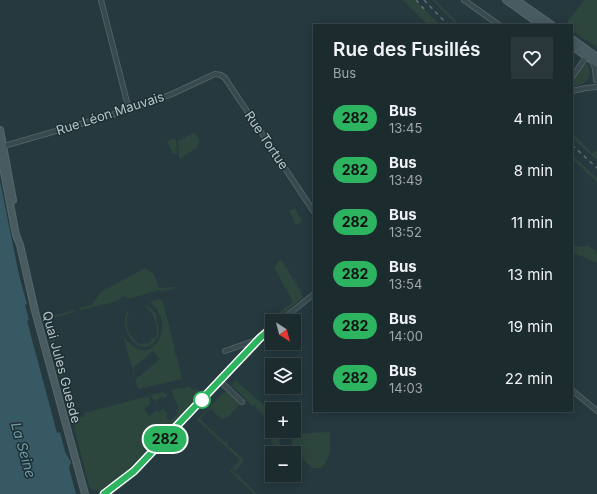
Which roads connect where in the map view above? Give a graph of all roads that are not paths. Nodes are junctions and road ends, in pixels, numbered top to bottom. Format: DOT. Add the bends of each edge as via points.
graph roads {
  1 [pos="101,0"];
  2 [pos="464,0"];
  3 [pos="506,0"];
  4 [pos="516,0"];
  5 [pos="498,24"];
  6 [pos="540,24"];
  7 [pos="551,24"];
  8 [pos="573,40"];
  9 [pos="573,47"];
  10 [pos="592,57"];
  11 [pos="597,64"];
  12 [pos="215,74"];
  13 [pos="573,76"];
  14 [pos="597,80"];
  15 [pos="597,87"];
  16 [pos="586,88"];
  17 [pos="573,91"];
  18 [pos="128,110"];
  19 [pos="0,130"];
  20 [pos="1,148"];
  21 [pos="313,210"];
  22 [pos="313,295"];
  23 [pos="287,314"];
  24 [pos="265,334"];
  25 [pos="260,338"];
  26 [pos="237,347"];
  27 [pos="225,351"];
  28 [pos="246,353"];
  29 [pos="220,381"];
  30 [pos="573,391"];
  31 [pos="242,402"];
  32 [pos="597,411"];
  33 [pos="85,494"];
  34 [pos="104,494"];
  1 -- 18 [label="street"];
  2 -- 5 [label="street"];
  3 -- 6 [label="main road"];
  4 -- 7 [label="main road"];
  8 -- 10 [label="main road"];
  9 -- 10 [label="main road"];
  10 -- 11 [label="main road"];
  10 -- 13 [label="street"];
  10 -- 14 [label="street"];
  12 -- 18 [label="street, Rue Léon Mauvais" via="172,94"];
  12 -- 21 [label="street, Rue Tortue" via="226,78"];
  14 -- 16 [label="street"];
  15 -- 16 [label="street"];
  16 -- 17 [label="street"];
  18 -- 20 [label="street, Rue Léon Mauvais"];
  19 -- 20 [label="main road, Quai Jules Guesde"];
  20 -- 33 [label="main road, Quai Jules Guesde" via="35,311"];
  22 -- 23 [label="street"];
  24 -- 25 [label="street"];
  25 -- 26 [label="street"];
  25 -- 28 [label="street"];
  26 -- 27 [label="street"];
  26 -- 28 [label="street"];
  28 -- 29 [label="street"];
  29 -- 31 [label="street"];
  29 -- 34 [label="street" via="134,471"];
  30 -- 32 [label="street"];
}
